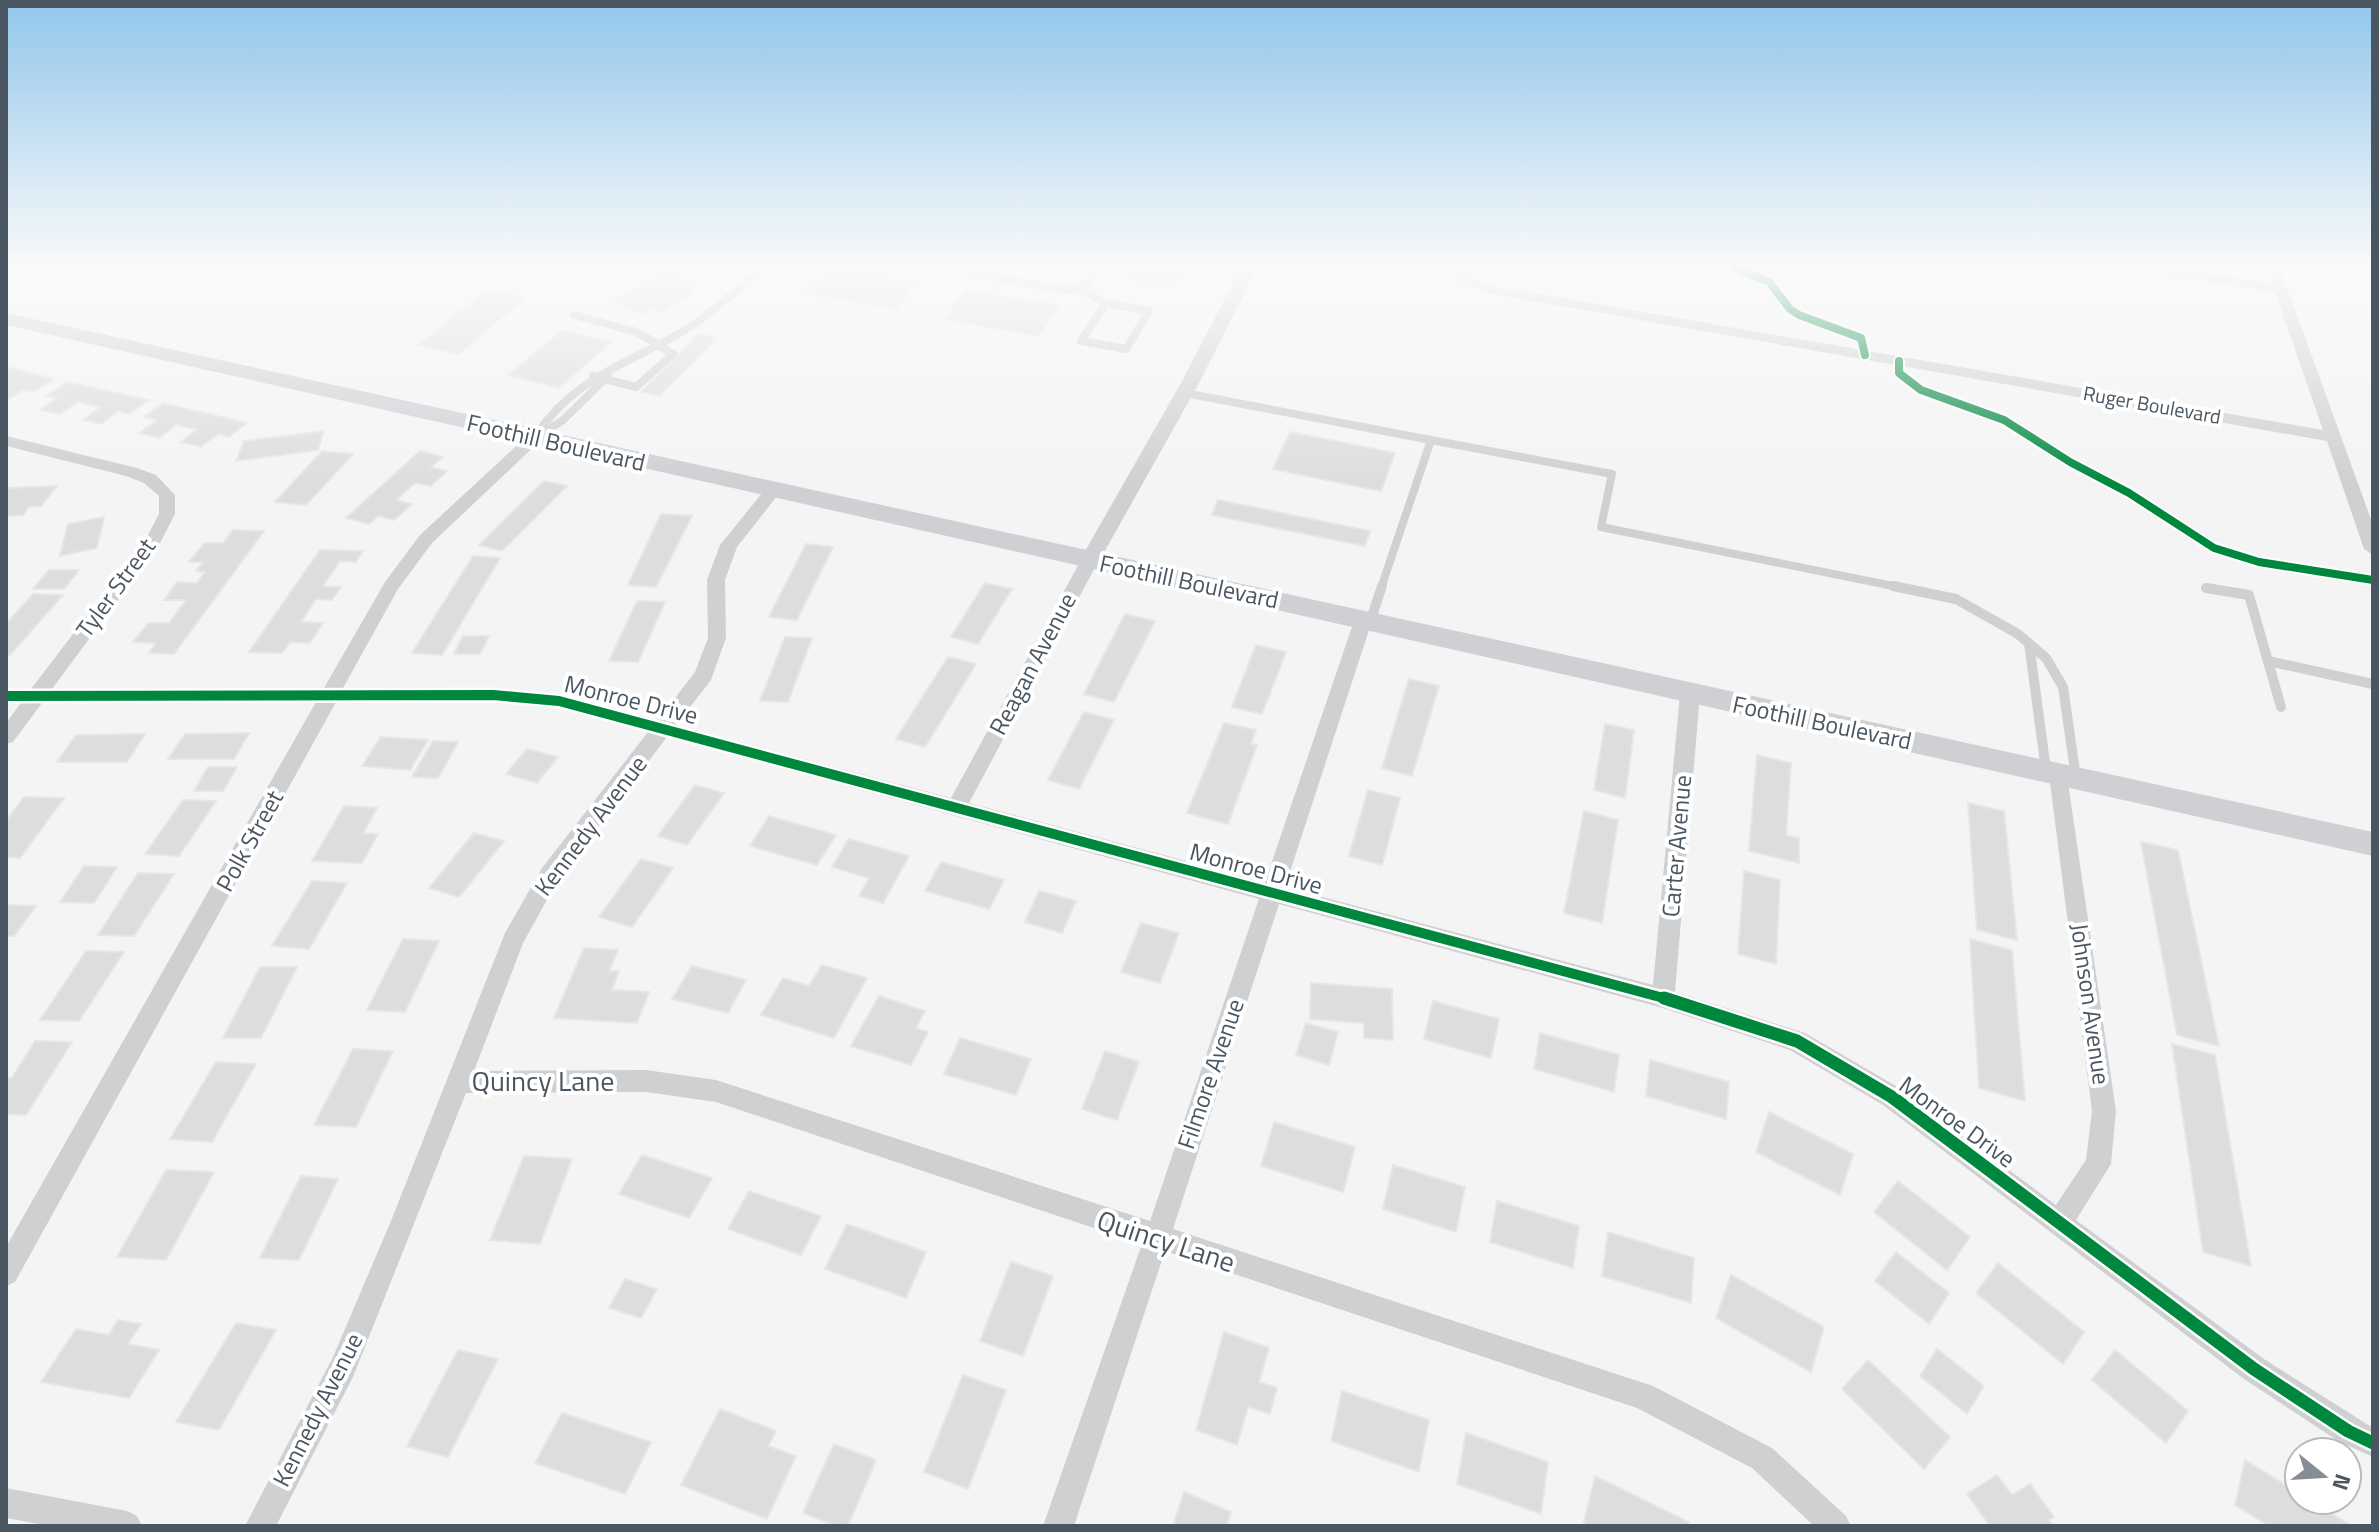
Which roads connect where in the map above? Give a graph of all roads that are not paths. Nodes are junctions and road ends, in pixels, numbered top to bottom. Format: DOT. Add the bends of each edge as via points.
graph roads {
  1 [pos="97,339"];
  2 [pos="651,339"];
  3 [pos="667,339"];
  4 [pos="1082,339"];
  5 [pos="1132,339"];
  6 [pos="1212,339"];
  7 [pos="1776,339"];
  8 [pos="2299,339"];
  9 [pos="659,344"];
  10 [pos="608,375"];
  11 [pos="1185,393"];
  12 [pos="2333,437"];
  13 [pos="534,438"];
  14 [pos="1431,440"];
  15 [pos="6,441"];
  16 [pos="773,491"];
  17 [pos="2366,512"];
  18 [pos="2373,549"];
  19 [pos="1090,560"];
  20 [pos="2206,588"];
  21 [pos="1367,622"];
  22 [pos="2029,643"];
  23 [pos="2268,661"];
  24 [pos="2373,684"];
  25 [pos="1690,694"];
  26 [pos="6,696"];
  27 [pos="37,696"];
  28 [pos="332,696"];
  29 [pos="2281,707"];
  30 [pos="664,728"];
  31 [pos="6,737"];
  32 [pos="2060,775"];
  33 [pos="956,808"];
  34 [pos="2373,844"];
  35 [pos="1272,894"];
  36 [pos="1663,998"];
  37 [pos="456,1082"];
  38 [pos="2059,1223"];
  39 [pos="1156,1238"];
  40 [pos="6,1273"];
  41 [pos="2373,1443"];
  42 [pos="6,1503"];
  43 [pos="127,1526"];
  44 [pos="260,1526"];
  45 [pos="1058,1526"];
  46 [pos="1836,1526"];
  1 -- 13 [label="main road, Foothill Boulevard"];
  2 -- 9 [label="lane"];
  3 -- 9 [label="lane"];
  4 -- 5 [label="lane" via="1126,349"];
  6 -- 11 [label="street, Reagan Avenue"];
  7 -- 12 [label="street, Ruger Boulevard"];
  8 -- 12 [label="street"];
  9 -- 10 [label="lane"];
  9 -- 10 [label="lane" via="673,354 636,387"];
  10 -- 13 [label="lane" via="562,421"];
  10 -- 13 [label="lane" via="593,376 545,416"];
  11 -- 14 [label="lane"];
  11 -- 19 [label="street, Reagan Avenue"];
  12 -- 17 [label="street"];
  13 -- 16 [label="main road, Foothill Boulevard"];
  13 -- 28 [label="street, Polk Street" via="426,539 391,586"];
  14 -- 21 [label="lane"];
  14 -- 22 [label="lane" via="1612,474 1601,527 1956,599 1997,619"];
  15 -- 27 [label="street, Tyler Street" via="131,472 150,479 167,495 167,514 154,539"];
  16 -- 19 [label="main road, Foothill Boulevard"];
  16 -- 30 [label="street, Kennedy Avenue" via="729,545 716,580 717,638 709,663"];
  17 -- 18 [label="street"];
  19 -- 21 [label="main road, Foothill Boulevard"];
  19 -- 33 [label="street, Reagan Avenue"];
  20 -- 23 [label="lane" via="2249,595"];
  21 -- 25 [label="main road, Foothill Boulevard"];
  21 -- 35 [label="street, Filmore Avenue"];
  22 -- 32 [label="lane"];
  22 -- 32 [label="lane" via="2062,685"];
  23 -- 24 [label="lane"];
  23 -- 29 [label="lane"];
  25 -- 32 [label="main road, Foothill Boulevard"];
  25 -- 36 [label="street, Carter Avenue"];
  26 -- 27 [label="street, Monroe Drive"];
  27 -- 28 [label="street, Monroe Drive"];
  27 -- 31 [label="street, Tyler Street"];
  28 -- 30 [label="street, Monroe Drive" via="493,695 559,701"];
  28 -- 40 [label="street, Polk Street"];
  30 -- 33 [label="street, Monroe Drive"];
  30 -- 37 [label="street, Kennedy Avenue" via="550,874 513,940"];
  32 -- 34 [label="main road, Foothill Boulevard"];
  32 -- 38 [label="street, Johnson Avenue" via="2104,1111 2098,1164"];
  33 -- 35 [label="street, Monroe Drive"];
  35 -- 36 [label="street, Monroe Drive"];
  35 -- 39 [label="street, Filmore Avenue"];
  36 -- 38 [label="street, Monroe Drive" via="1797,1041 1892,1097"];
  37 -- 39 [label="street, Quincy Lane" via="646,1081 716,1091"];
  37 -- 44 [label="street, Kennedy Avenue" via="343,1367"];
  38 -- 41 [label="street, Monroe Drive" via="2254,1369"];
  39 -- 45 [label="street, Filmore Avenue"];
  39 -- 46 [label="street, Quincy Lane" via="1643,1396 1762,1458"];
  42 -- 43 [label="street"];
}
